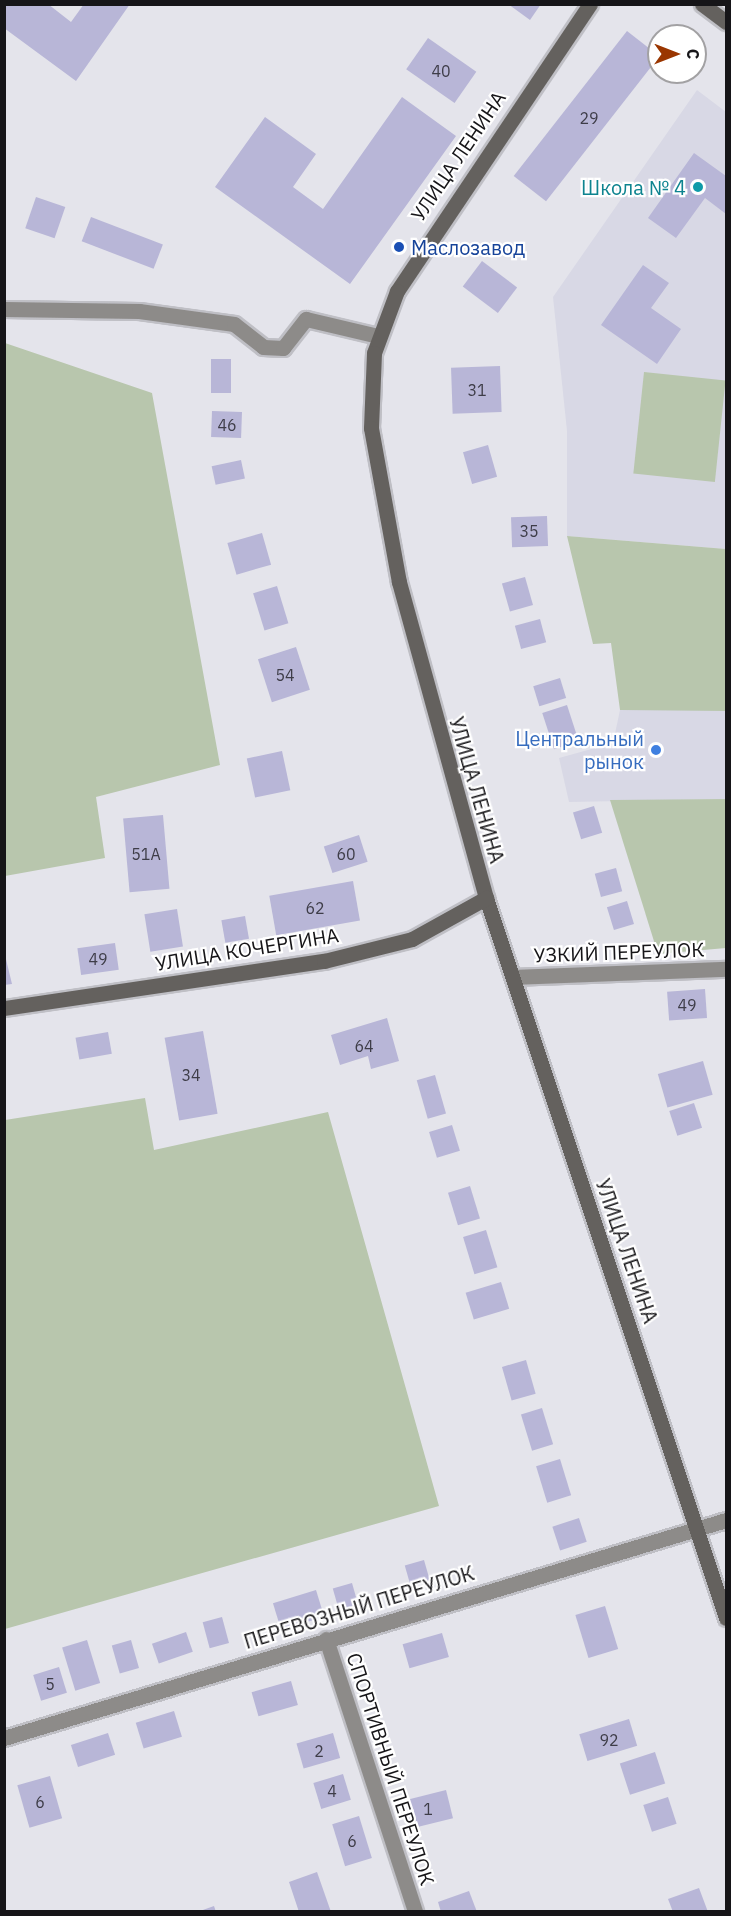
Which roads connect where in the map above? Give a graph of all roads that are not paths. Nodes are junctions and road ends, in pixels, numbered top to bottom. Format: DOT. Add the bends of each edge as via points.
graph roads {
  1 [pos="590,4"];
  2 [pos="702,4"];
  3 [pos="726,22"];
  4 [pos="4,309"];
  5 [pos="378,336"];
  6 [pos="486,897"];
  7 [pos="726,969"];
  8 [pos="513,977"];
  9 [pos="4,1008"];
  10 [pos="726,1520"];
  11 [pos="698,1529"];
  12 [pos="726,1618"];
  13 [pos="326,1639"];
  14 [pos="4,1737"];
  15 [pos="415,1911"];
  1 -- 5 [label="main road, УЛИЦА ЛЕНИНА" via="421,248"];
  2 -- 3 [label="main road"];
  4 -- 5 [label="street" via="139,311 234,324 263,347 283,348 306,319"];
  5 -- 6 [label="main road, УЛИЦА ЛЕНИНА" via="369,391 378,478 399,582"];
  6 -- 8 [label="main road, УЛИЦА ЛЕНИНА"];
  6 -- 9 [label="main road, УЛИЦА КОЧЕРГИНА" via="412,939 324,961"];
  7 -- 8 [label="street, УЗКИЙ ПЕРЕУЛОК"];
  8 -- 11 [label="main road, УЛИЦА ЛЕНИНА"];
  10 -- 11 [label="street, ПЕРЕВОЗНЫЙ ПЕРЕУЛОК"];
  11 -- 12 [label="main road, УЛИЦА ЛЕНИНА"];
  11 -- 13 [label="street, ПЕРЕВОЗНЫЙ ПЕРЕУЛОК"];
  13 -- 14 [label="street, ПЕРЕВОЗНЫЙ ПЕРЕУЛОК"];
  13 -- 15 [label="street, СПОРТИВНЫЙ ПЕРЕУЛОК"];
}
